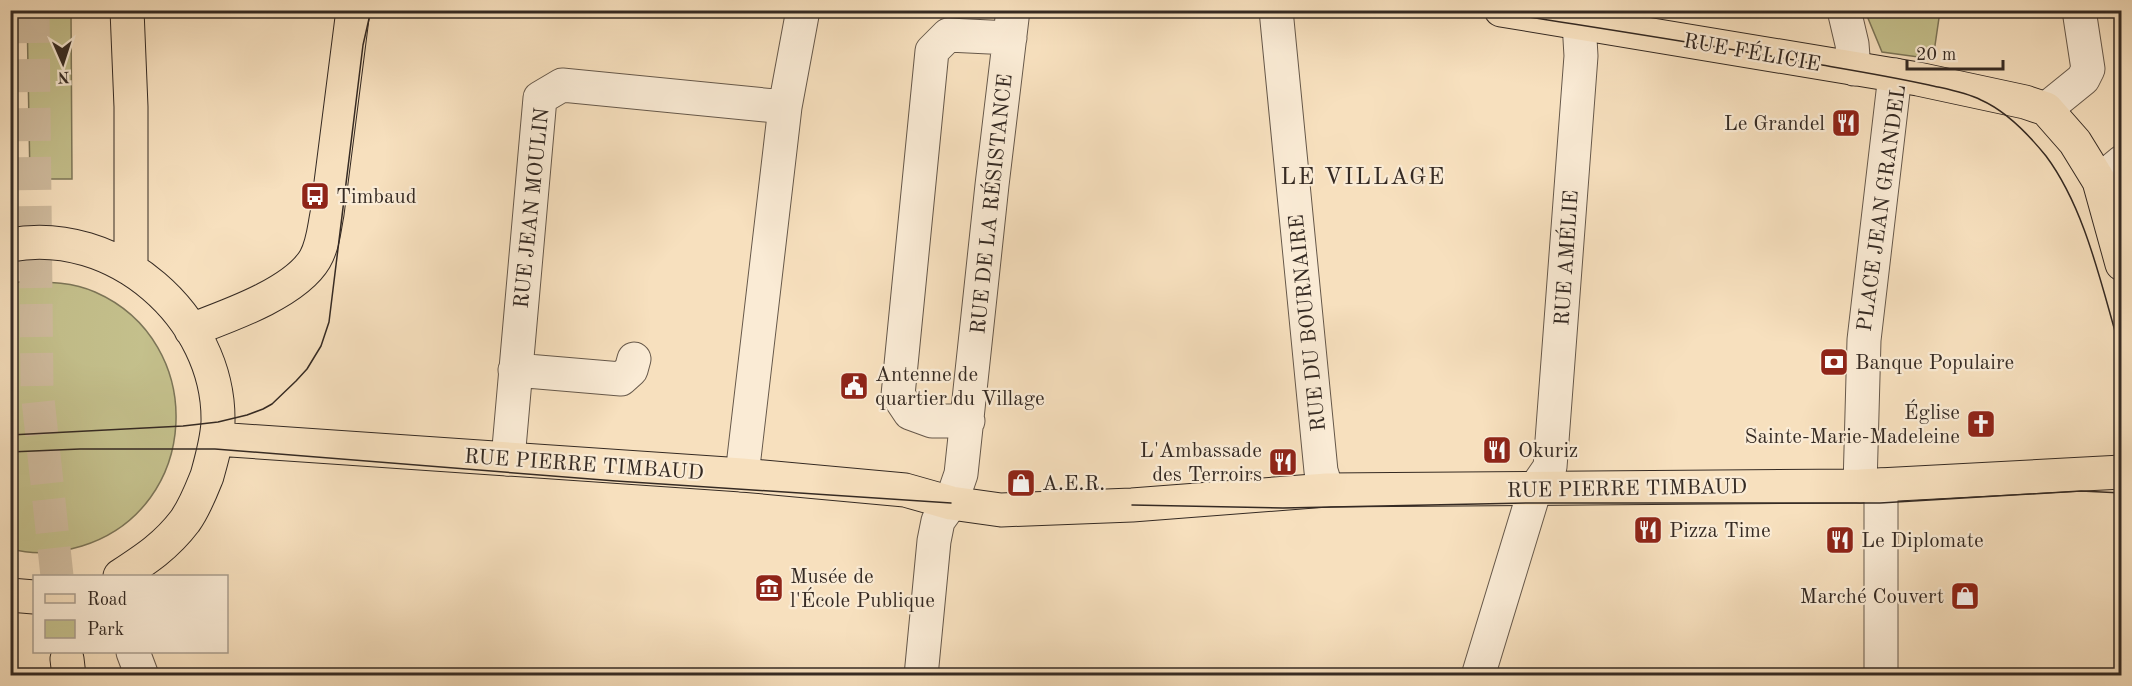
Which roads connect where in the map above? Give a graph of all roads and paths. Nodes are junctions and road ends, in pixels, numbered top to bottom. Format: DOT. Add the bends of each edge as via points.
graph roads {
  1 [pos="127,10"];
  2 [pos="353,10"];
  3 [pos="803,10"];
  4 [pos="1276,10"];
  5 [pos="1502,10"];
  6 [pos="1844,10"];
  7 [pos="2079,10"];
  8 [pos="1579,22"];
  9 [pos="1011,24"];
  10 [pos="1854,69"];
  11 [pos="1896,75"];
  12 [pos="785,107"];
  13 [pos="2046,109"];
  14 [pos="2110,172"];
  15 [pos="10,245"];
  16 [pos="2121,264"];
  17 [pos="130,267"];
  18 [pos="191,330"];
  19 [pos="634,360"];
  20 [pos="515,370"];
  21 [pos="968,421"];
  22 [pos="216,439"];
  23 [pos="508,459"];
  24 [pos="2121,472"];
  25 [pos="742,475"];
  26 [pos="1870,485"];
  27 [pos="1535,489"];
  28 [pos="1327,490"];
  29 [pos="951,503"];
  30 [pos="122,575"];
  31 [pos="10,595"];
  32 [pos="33,597"];
  33 [pos="135,653"];
  34 [pos="142,675"];
  35 [pos="921,675"];
  36 [pos="1478,675"];
  37 [pos="1881,675"];
  1 -- 17 [label="main road"];
  2 -- 18 [label="main road" via="327,214 316,257 303,274 281,290"];
  3 -- 12 [label="street"];
  4 -- 28 [label="street, RUE DU BOURNAIRE" via="1321,471"];
  5 -- 8 [label="main road, RUE FÉLICIE"];
  6 -- 10 [label="street"];
  7 -- 13 [label="street" via="2088,69 2083,79"];
  8 -- 10 [label="main road, RUE FÉLICIE"];
  8 -- 27 [label="street, RUE AMÉLIE" via="1581,56 1553,439 1550,467"];
  9 -- 21 [label="street, RUE DE LA RÉSISTANCE"];
  9 -- 21 [label="street" via="948,35 932,51 898,395 910,413 932,421"];
  10 -- 11 [label="main road, RUE FÉLICIE"];
  11 -- 13 [label="main road, PLACE JEAN GRANDEL"];
  11 -- 26 [label="street, PLACE JEAN GRANDEL" via="1864,340"];
  12 -- 20 [label="street, RUE JEAN MOULIN" via="562,85 540,98"];
  12 -- 25 [label="street"];
  13 -- 14 [label="main road" via="2075,142"];
  14 -- 16 [label="main road"];
  15 -- 17 [label="main road" via="63,243 101,253"];
  17 -- 18 [label="main road" via="163,293"];
  18 -- 22 [label="main road" via="201,345 210,373 218,422"];
  19 -- 20 [label="street" via="621,379"];
  20 -- 23 [label="street, RUE JEAN MOULIN"];
  21 -- 29 [label="street, RUE DE LA RÉSISTANCE" via="961,474"];
  22 -- 23 [label="main road, RUE PIERRE TIMBAUD"];
  22 -- 30 [label="main road" via="202,490 186,520 159,551"];
  23 -- 25 [label="main road, RUE PIERRE TIMBAUD"];
  24 -- 26 [label="main road, RUE PIERRE TIMBAUD"];
  25 -- 29 [label="main road, RUE PIERRE TIMBAUD" via="905,490"];
  26 -- 27 [label="main road, RUE PIERRE TIMBAUD"];
  26 -- 37 [label="street, PLACE JEAN GRANDEL"];
  27 -- 28 [label="main road, RUE PIERRE TIMBAUD"];
  27 -- 36 [label="street, RUE AMÉLIE"];
  28 -- 29 [label="main road, RUE PIERRE TIMBAUD" via="1132,505 1001,510"];
  29 -- 35 [label="street, RUE DE LA RÉSISTANCE" via="938,521 934,541"];
  31 -- 32 [label="main road"];
  33 -- 34 [label="street"];
}
